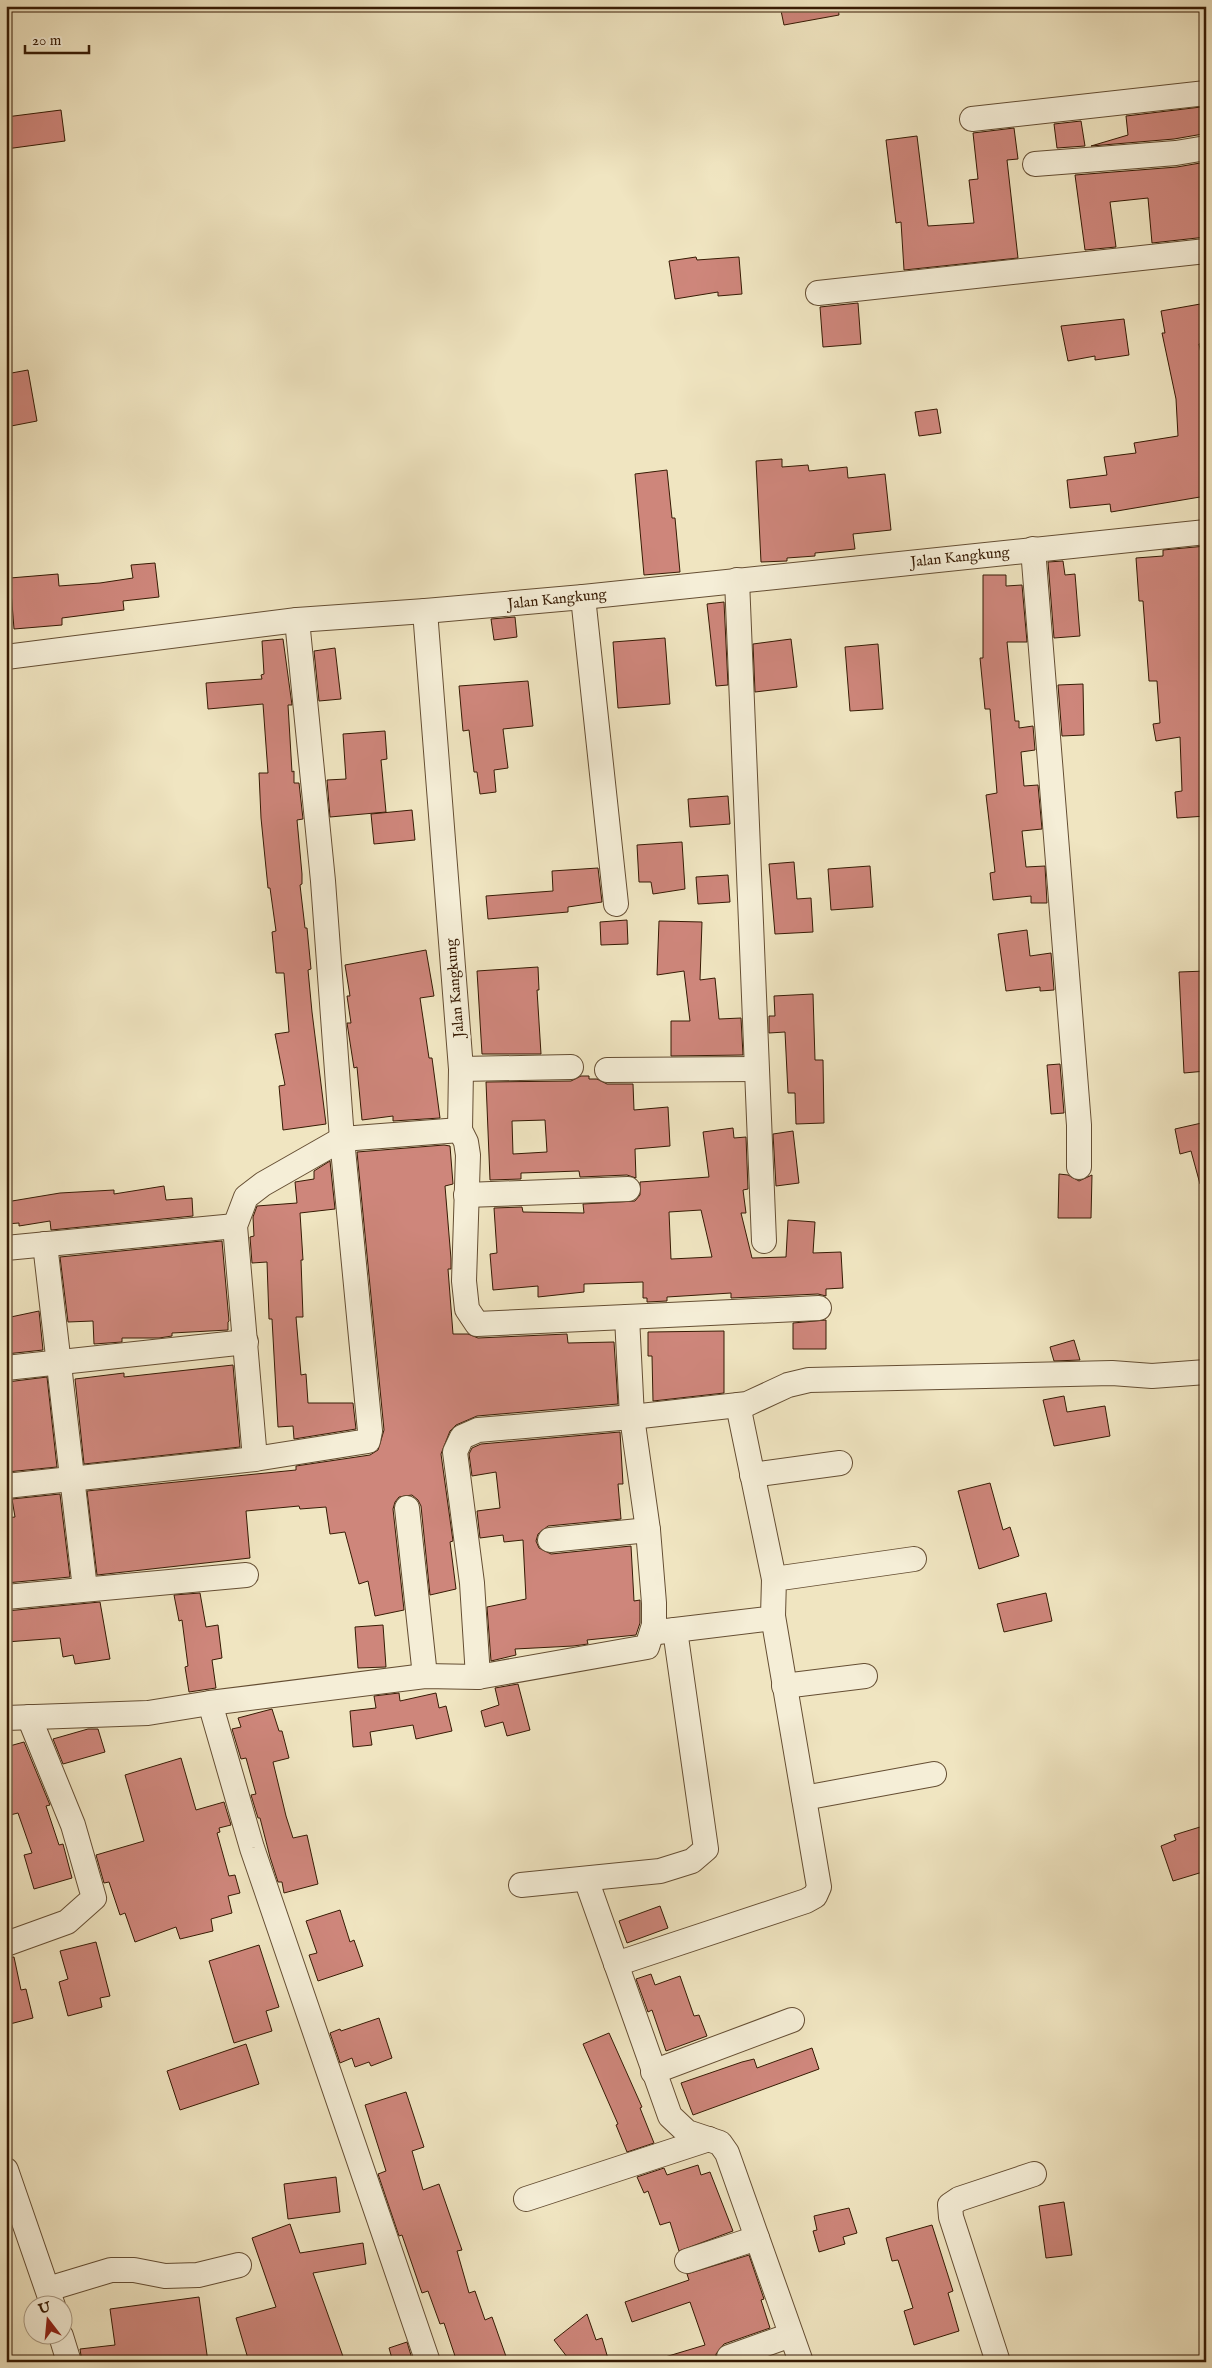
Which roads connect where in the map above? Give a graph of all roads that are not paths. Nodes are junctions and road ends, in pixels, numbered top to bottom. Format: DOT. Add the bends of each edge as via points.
graph roads {
  1 [pos="1206,93"];
  2 [pos="972,119"];
  3 [pos="1206,148"];
  4 [pos="1035,164"];
  5 [pos="1206,251"];
  6 [pos="818,292"];
  7 [pos="1206,532"];
  8 [pos="1034,549"];
  9 [pos="737,580"];
  10 [pos="583,597"];
  11 [pos="425,612"];
  12 [pos="297,620"];
  13 [pos="6,657"];
  14 [pos="616,904"];
  15 [pos="571,1067"];
  16 [pos="462,1069"];
  17 [pos="607,1070"];
  18 [pos="756,1070"];
  19 [pos="460,1130"];
  20 [pos="342,1139"];
  21 [pos="1079,1167"];
  22 [pos="628,1188"];
  23 [pos="466,1195"];
  24 [pos="235,1226"];
  25 [pos="764,1241"];
  26 [pos="45,1244"];
  27 [pos="6,1248"];
  28 [pos="819,1308"];
  29 [pos="627,1317"];
  30 [pos="246,1342"];
  31 [pos="58,1363"];
  32 [pos="6,1368"];
  33 [pos="1206,1372"];
  34 [pos="738,1405"];
  35 [pos="632,1417"];
  36 [pos="255,1459"];
  37 [pos="840,1463"];
  38 [pos="752,1474"];
  39 [pos="72,1480"];
  40 [pos="6,1486"];
  41 [pos="407,1508"];
  42 [pos="648,1530"];
  43 [pos="550,1540"];
  44 [pos="914,1559"];
  45 [pos="246,1575"];
  46 [pos="774,1579"];
  47 [pos="85,1589"];
  48 [pos="6,1597"];
  49 [pos="773,1616"];
  50 [pos="675,1630"];
  51 [pos="652,1633"];
  52 [pos="425,1676"];
  53 [pos="865,1676"];
  54 [pos="478,1677"];
  55 [pos="784,1686"];
  56 [pos="210,1703"];
  57 [pos="18,1718"];
  58 [pos="934,1774"];
  59 [pos="804,1798"];
  60 [pos="586,1879"];
  61 [pos="521,1885"];
  62 [pos="6,1944"];
  63 [pos="616,1964"];
  64 [pos="792,2020"];
  65 [pos="653,2072"];
  66 [pos="709,2139"];
  67 [pos="6,2170"];
  68 [pos="1034,2174"];
  69 [pos="526,2199"];
  70 [pos="757,2238"];
  71 [pos="687,2261"];
  72 [pos="239,2264"];
  73 [pos="51,2296"];
  74 [pos="53,2296"];
  75 [pos="792,2335"];
  76 [pos="64,2346"];
  77 [pos="729,2357"];
  78 [pos="69,2362"];
  79 [pos="428,2362"];
  80 [pos="801,2362"];
  81 [pos="998,2362"];
  1 -- 2 [label="street"];
  3 -- 4 [label="street"];
  5 -- 6 [label="street"];
  7 -- 8 [label="street, Jalan Kangkung"];
  8 -- 9 [label="street, Jalan Kangkung"];
  8 -- 21 [label="street" via="1079,1125"];
  9 -- 10 [label="street, Jalan Kangkung"];
  9 -- 18 [label="street"];
  10 -- 11 [label="street, Jalan Kangkung"];
  10 -- 14 [label="street"];
  11 -- 12 [label="street"];
  11 -- 16 [label="street, Jalan Kangkung"];
  12 -- 13 [label="street"];
  12 -- 20 [label="street" via="323,881"];
  15 -- 16 [label="street"];
  16 -- 19 [label="street, Jalan Kangkung"];
  17 -- 18 [label="street"];
  18 -- 25 [label="street"];
  19 -- 20 [label="street"];
  19 -- 23 [label="street" via="468,1155"];
  20 -- 24 [label="street" via="246,1197"];
  20 -- 36 [label="street" via="370,1431 368,1441"];
  22 -- 23 [label="street"];
  23 -- 29 [label="street" via="466,1300 467,1309 477,1324"];
  24 -- 26 [label="street"];
  24 -- 30 [label="street"];
  26 -- 27 [label="street"];
  26 -- 31 [label="street"];
  28 -- 29 [label="street"];
  29 -- 35 [label="street"];
  30 -- 31 [label="street"];
  30 -- 36 [label="street"];
  31 -- 32 [label="street"];
  31 -- 39 [label="street"];
  33 -- 34 [label="street" via="1152,1376 1112,1373 809,1380 798,1381"];
  34 -- 35 [label="street"];
  34 -- 38 [label="street"];
  35 -- 42 [label="street"];
  35 -- 54 [label="street" via="478,1430 462,1437 455,1452 472,1583"];
  36 -- 39 [label="street"];
  37 -- 38 [label="street"];
  38 -- 46 [label="street"];
  39 -- 40 [label="street"];
  39 -- 47 [label="street"];
  41 -- 52 [label="street"];
  42 -- 43 [label="street"];
  42 -- 51 [label="street" via="654,1602"];
  44 -- 46 [label="street"];
  45 -- 47 [label="street"];
  46 -- 49 [label="street"];
  47 -- 48 [label="street"];
  49 -- 50 [label="street"];
  49 -- 55 [label="street"];
  50 -- 51 [label="street"];
  50 -- 60 [label="street" via="706,1849 692,1861 660,1871"];
  51 -- 54 [label="street" via="647,1647"];
  52 -- 54 [label="street"];
  52 -- 56 [label="street"];
  53 -- 55 [label="street"];
  55 -- 59 [label="street"];
  56 -- 57 [label="street" via="148,1713"];
  56 -- 79 [label="street" via="252,1848"];
  57 -- 62 [label="street" via="73,1826 94,1898 67,1922"];
  58 -- 59 [label="street"];
  59 -- 63 [label="street" via="819,1887 815,1896"];
  60 -- 61 [label="street"];
  60 -- 63 [label="street"];
  63 -- 65 [label="street"];
  64 -- 65 [label="street"];
  65 -- 66 [label="street" via="670,2116 687,2132"];
  66 -- 69 [label="street"];
  66 -- 70 [label="street" via="720,2143 727,2153"];
  67 -- 73 [label="street"];
  68 -- 81 [label="street" via="959,2199 950,2205"];
  70 -- 71 [label="street"];
  70 -- 75 [label="street"];
  72 -- 74 [label="street" via="198,2275 165,2276 134,2270 111,2270"];
  75 -- 77 [label="street"];
  75 -- 80 [label="street"];
  76 -- 78 [label="street"];
}
